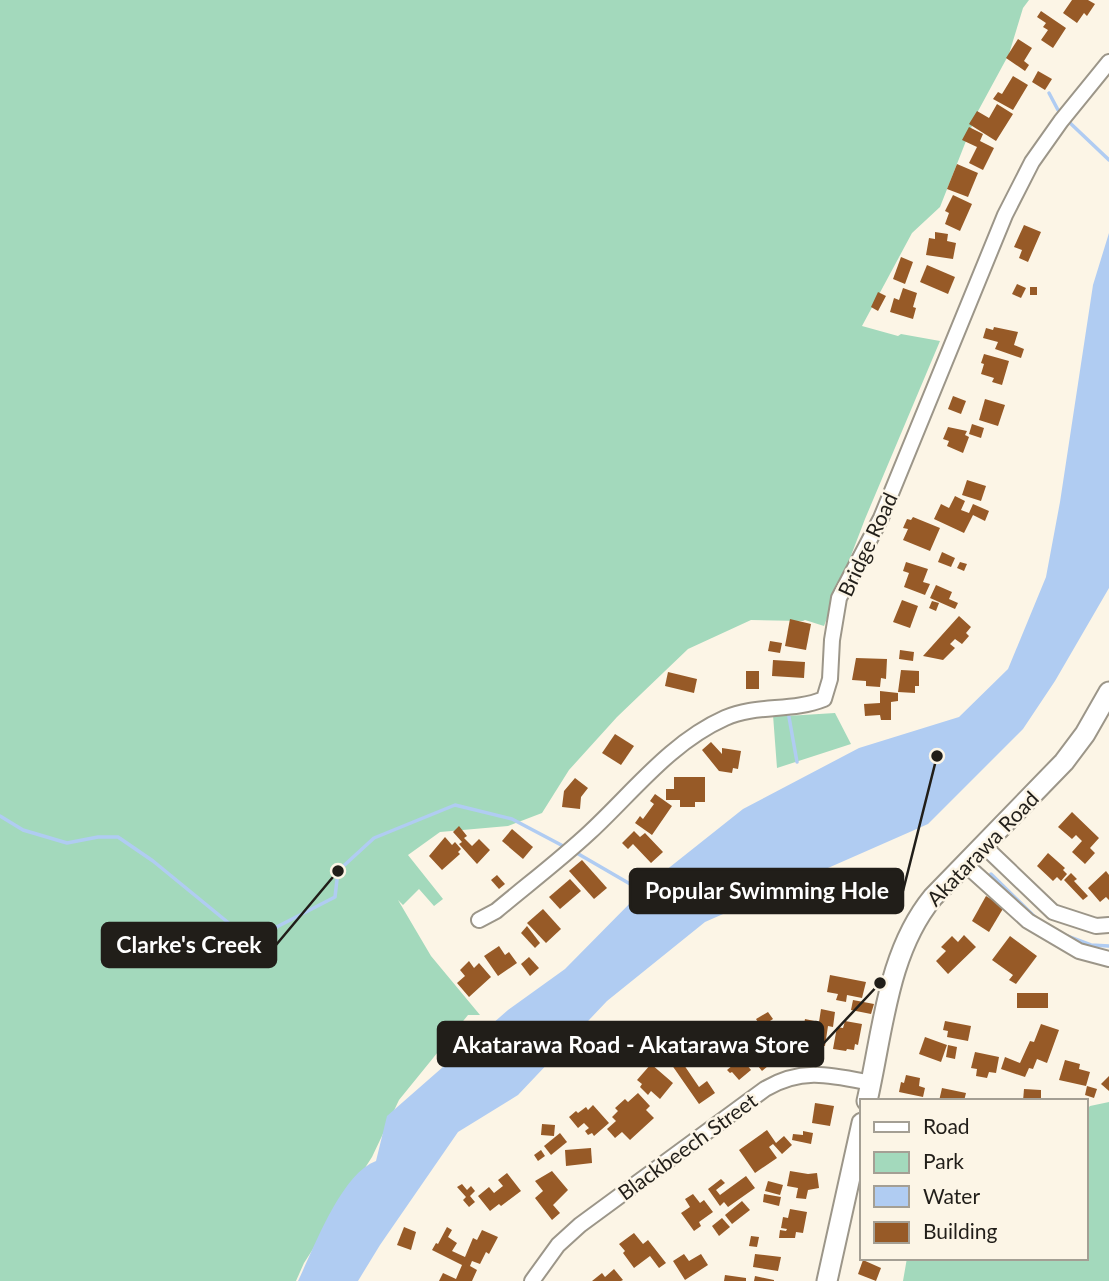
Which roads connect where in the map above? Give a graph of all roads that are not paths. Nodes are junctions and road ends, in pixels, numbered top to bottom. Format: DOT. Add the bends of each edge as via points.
graph roads {
  1 [pos="1109,62"];
  2 [pos="1109,692"];
  3 [pos="984,846"];
  4 [pos="966,864"];
  5 [pos="479,920"];
  6 [pos="1109,925"];
  7 [pos="1109,959"];
  8 [pos="869,1092"];
  9 [pos="860,1132"];
  10 [pos="532,1281"];
  11 [pos="827,1281"];
  1 -- 5 [label="street, Bridge Road" via="1032,163 1005,215 881,518 839,598 824,699 809,705 744,710 693,736 589,834"];
  2 -- 3 [label="street, Akatarawa Road" via="1063,762"];
  3 -- 4 [label="street, Akatarawa Road"];
  3 -- 6 [label="street" via="1053,912 1096,926"];
  4 -- 7 [label="street" via="1028,921 1079,951"];
  4 -- 8 [label="street, Akatarawa Road" via="925,906 909,933 893,979"];
  8 -- 10 [label="street, Blackbeech Street" via="825,1074 781,1080 580,1225 558,1245"];
  9 -- 11 [label="street"];
}
